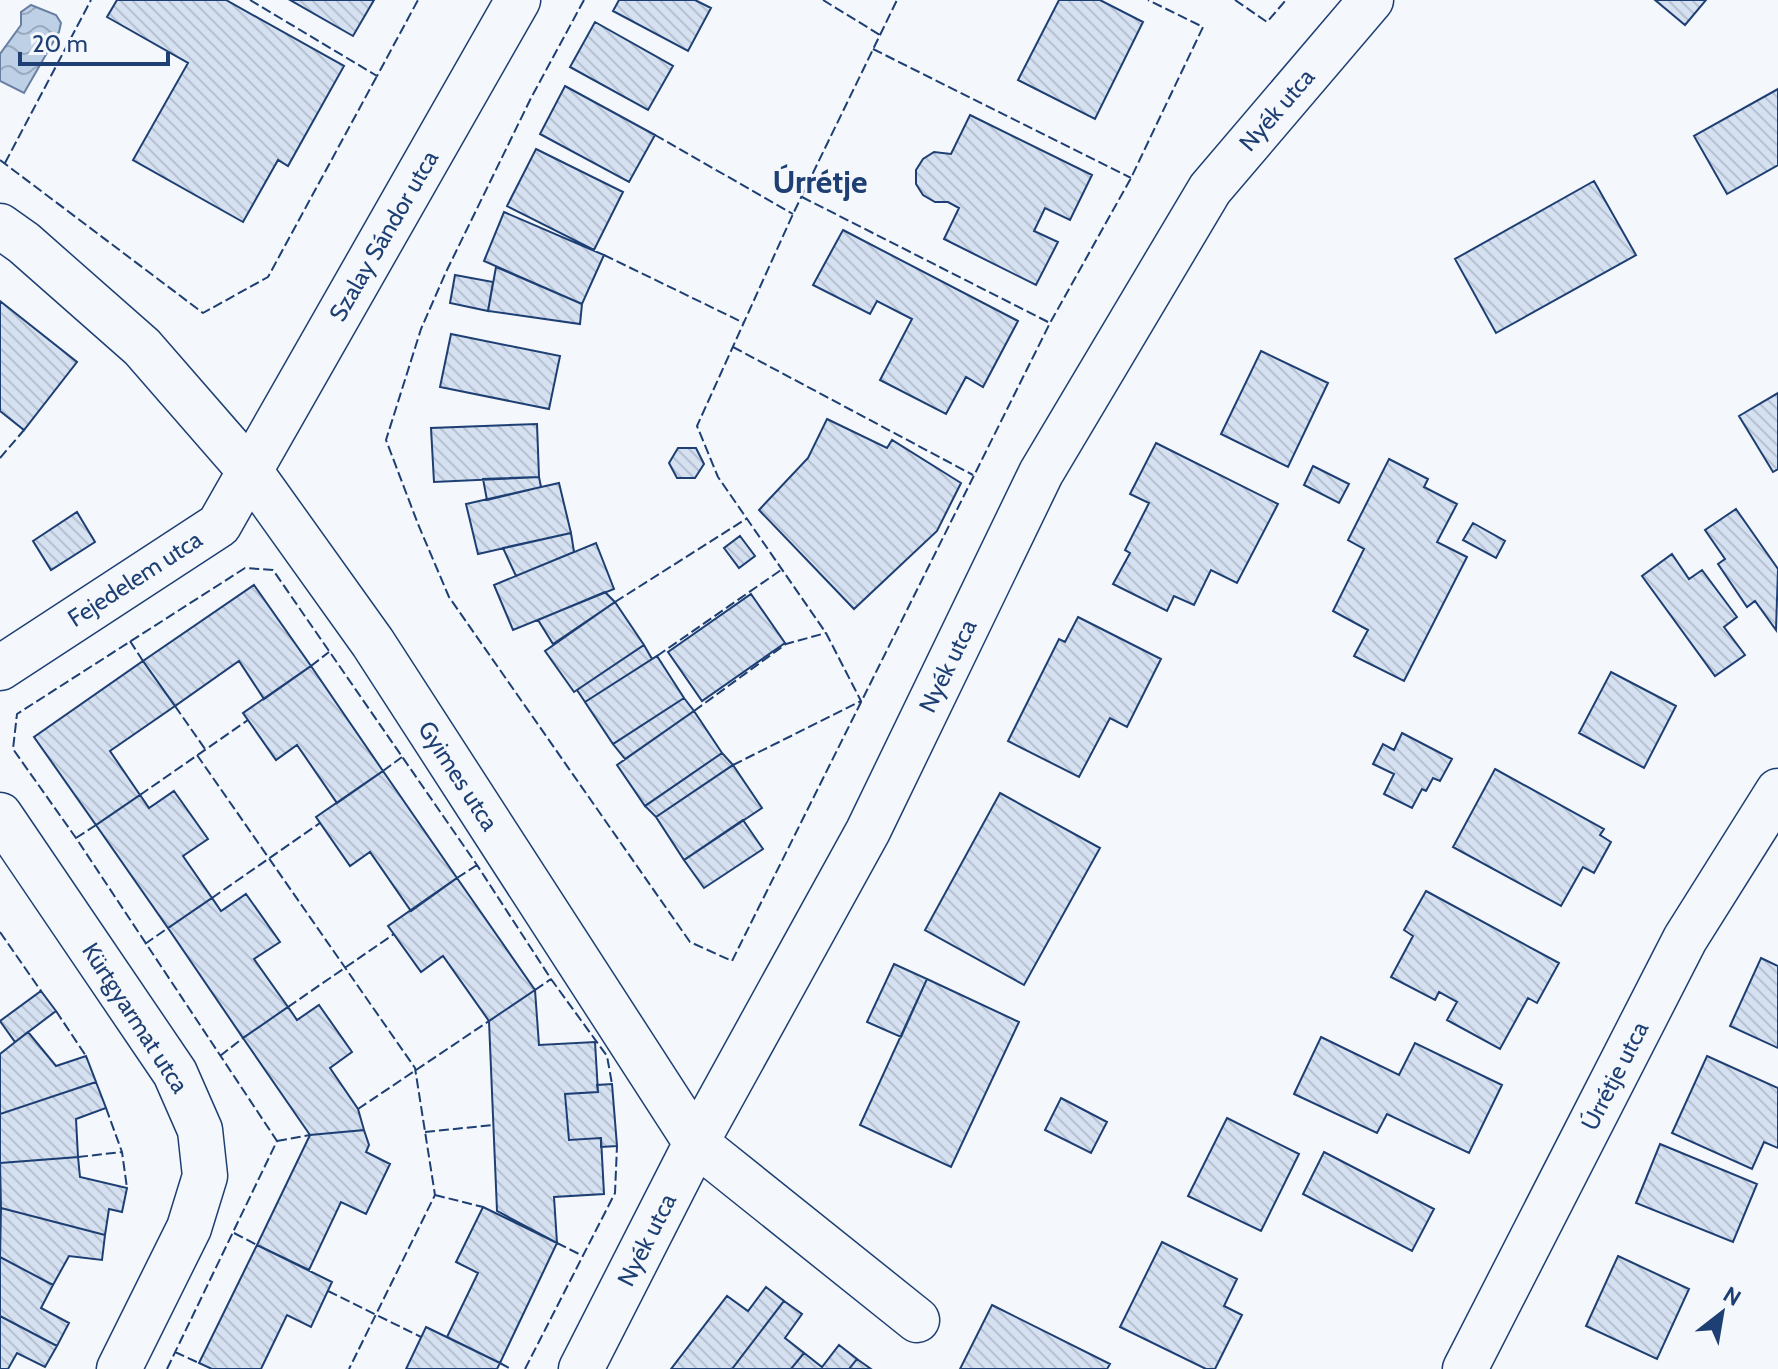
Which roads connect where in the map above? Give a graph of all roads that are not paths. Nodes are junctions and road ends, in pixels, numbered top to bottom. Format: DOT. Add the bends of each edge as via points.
graph roads {
  1 [pos="518,0"];
  2 [pos="1371,0"];
  3 [pos="0,226"];
  4 [pos="250,471"];
  5 [pos="0,668"];
  6 [pos="1778,791"];
  7 [pos="0,815"];
  8 [pos="696,1143"];
  9 [pos="917,1320"];
  10 [pos="119,1369"];
  11 [pos="581,1369"];
  12 [pos="1465,1369"];
  1 -- 4 [label="street, Szalay Sándor utca"];
  2 -- 8 [label="street, Nyék utca" via="1210,189 1041,473 868,831"];
  3 -- 4 [label="street, Gyimes utca" via="142,347"];
  4 -- 5 [label="street, Fejedelem utca" via="219,525"];
  4 -- 8 [label="street, Gyimes utca" via="373,643"];
  6 -- 12 [label="street, Úrrétje utca" via="1685,939"];
  7 -- 10 [label="street, Kürtgyarmat utca" via="175,1073 200,1130 205,1176 189,1228"];
  8 -- 9 [label="street, Gyimes utca"];
  8 -- 11 [label="street, Nyék utca"];
}
